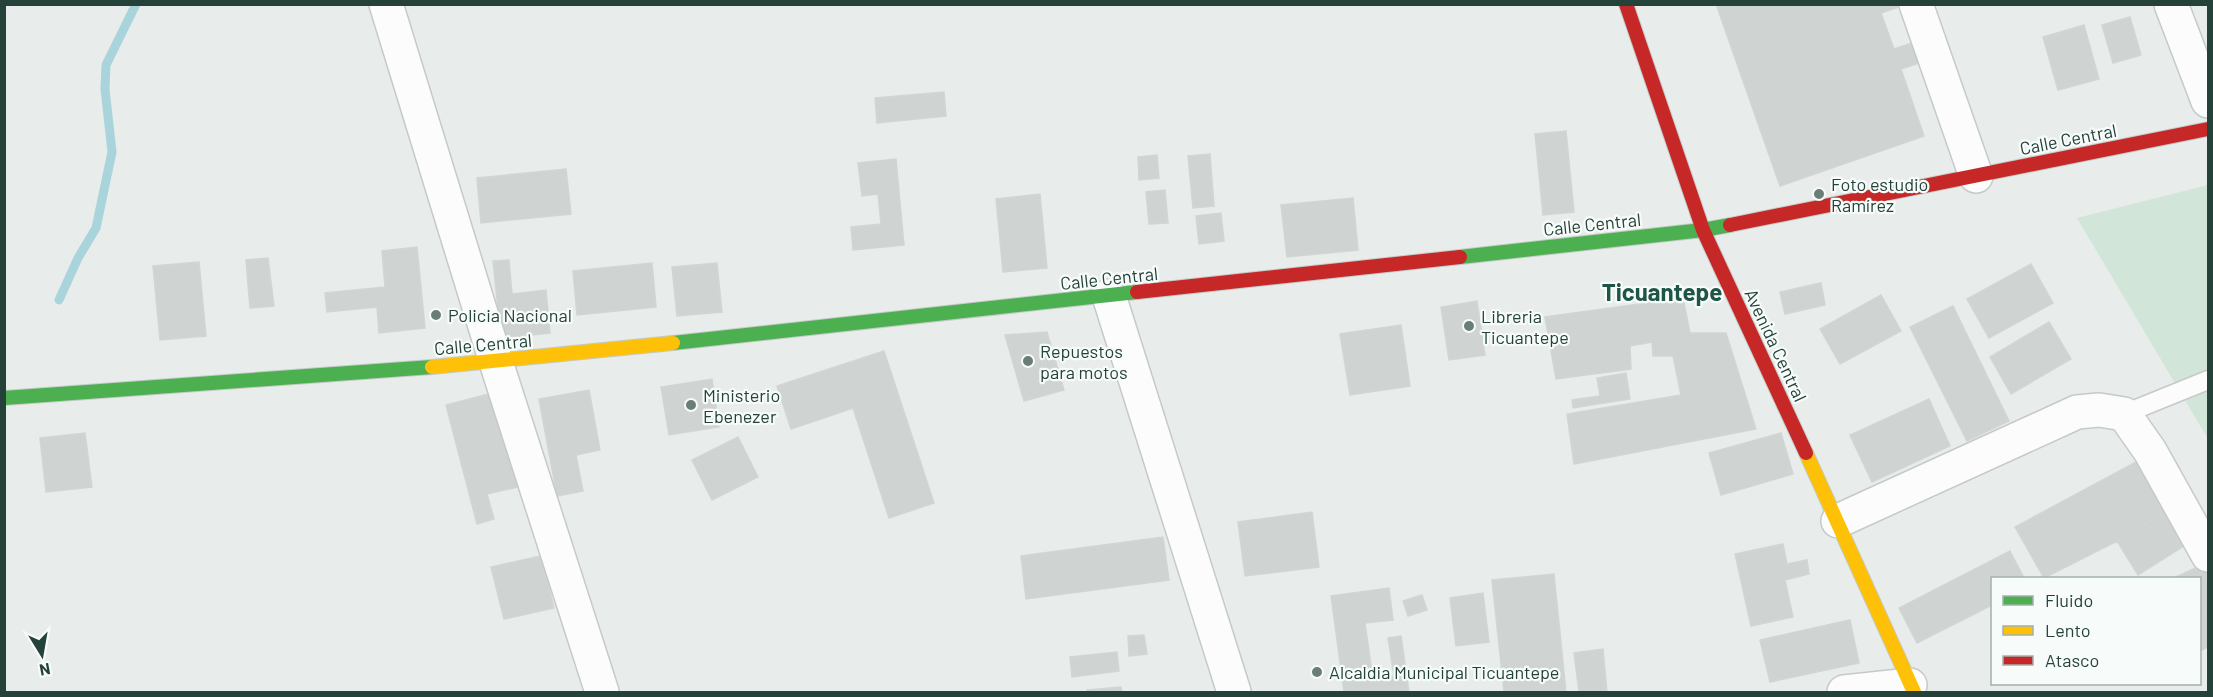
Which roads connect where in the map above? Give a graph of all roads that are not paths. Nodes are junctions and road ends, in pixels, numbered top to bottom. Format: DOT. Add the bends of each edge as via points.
graph roads {
  1 [pos="386,4"];
  2 [pos="1626,4"];
  3 [pos="1916,4"];
  4 [pos="2171,4"];
  5 [pos="2208,101"];
  6 [pos="2208,129"];
  7 [pos="1976,176"];
  8 [pos="1702,230"];
  9 [pos="1109,296"];
  10 [pos="496,362"];
  11 [pos="2208,380"];
  12 [pos="4,398"];
  13 [pos="2124,414"];
  14 [pos="1838,521"];
  15 [pos="2208,555"];
  16 [pos="1912,689"];
  17 [pos="602,693"];
  18 [pos="1234,693"];
  19 [pos="1844,693"];
  1 -- 10 [label="street"];
  2 -- 8 [label="street, Avenida Central"];
  3 -- 7 [label="street"];
  4 -- 5 [label="street"];
  6 -- 7 [label="street, Calle Central"];
  7 -- 8 [label="street, Calle Central"];
  8 -- 9 [label="street, Calle Central"];
  8 -- 14 [label="street, Avenida Central"];
  9 -- 10 [label="street, Calle Central"];
  9 -- 18 [label="street"];
  10 -- 12 [label="street, Calle Central"];
  10 -- 17 [label="street"];
  11 -- 13 [label="lane"];
  13 -- 14 [label="street" via="2077,412"];
  13 -- 15 [label="street" via="2150,451"];
  14 -- 16 [label="street, Avenida Central"];
  16 -- 19 [label="street"];
}
